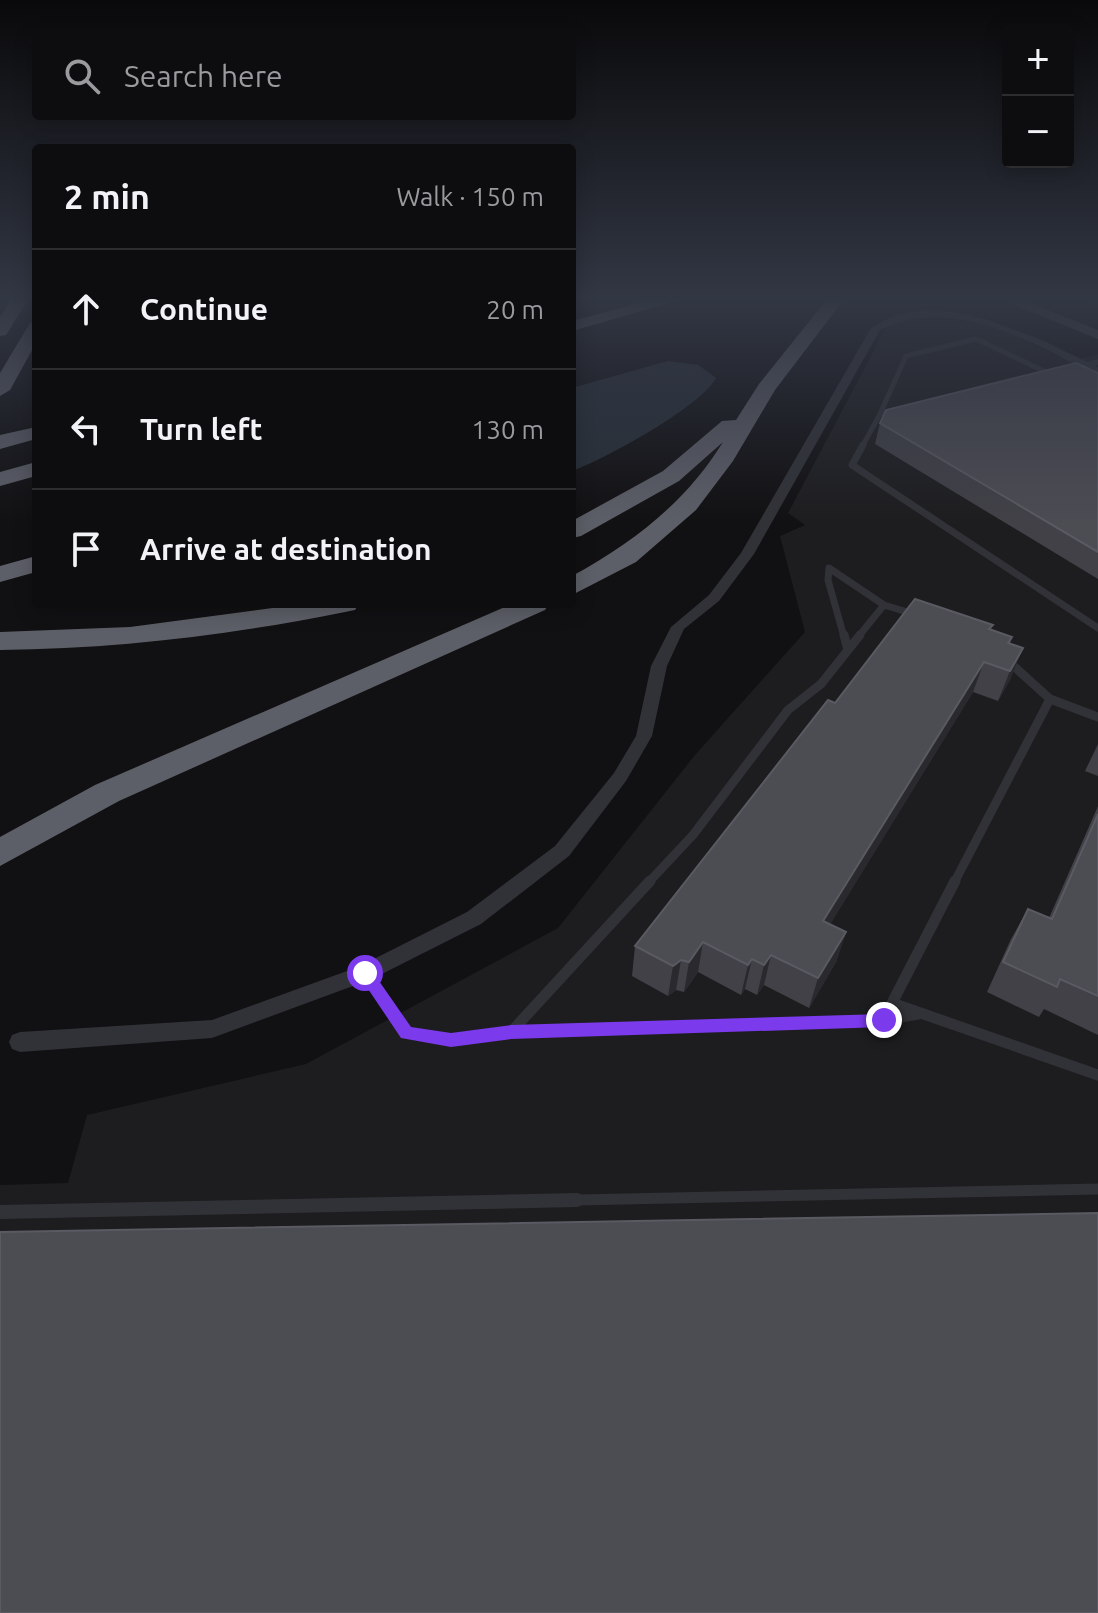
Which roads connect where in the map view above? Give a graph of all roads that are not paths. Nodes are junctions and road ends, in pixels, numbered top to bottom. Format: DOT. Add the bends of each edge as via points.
graph roads {
  1 [pos="23,373"];
  2 [pos="778,373"];
  3 [pos="850,373"];
  4 [pos="898,373"];
  5 [pos="1047,373"];
  6 [pos="1033,377"];
  7 [pos="766,388"];
  8 [pos="0,406"];
  9 [pos="911,407"];
  10 [pos="880,414"];
  11 [pos="32,434"];
  12 [pos="0,442"];
  13 [pos="32,450"];
  14 [pos="0,458"];
  15 [pos="32,470"];
  16 [pos="0,479"];
  17 [pos="576,529"];
  18 [pos="32,565"];
  19 [pos="0,574"];
  20 [pos="576,585"];
  21 [pos="884,605"];
  22 [pos="326,608"];
  23 [pos="526,608"];
  24 [pos="925,618"];
  25 [pos="1098,628"];
  26 [pos="0,641"];
  27 [pos="848,650"];
  28 [pos="1003,656"];
  29 [pos="1050,699"];
  30 [pos="1098,717"];
  31 [pos="0,853"];
  32 [pos="365,973"];
  33 [pos="921,1013"];
  34 [pos="511,1032"];
  35 [pos="20,1042"];
  36 [pos="1098,1075"];
  37 [pos="1098,1189"];
  38 [pos="0,1212"];
  1 -- 8 [label="highway"];
  2 -- 7 [label="highway"];
  3 -- 32 [label="street" via="747,554 714,598 678,627 659,666 644,736 562,851 474,918"];
  4 -- 10 [label="lane"];
  5 -- 6 [label="lane"];
  7 -- 17 [label="highway" via="671,476"];
  7 -- 20 [label="highway" via="688,505 627,557"];
  9 -- 10 [label="lane"];
  10 -- 25 [label="lane" via="852,465"];
  11 -- 12 [label="highway"];
  13 -- 14 [label="highway"];
  15 -- 16 [label="highway"];
  18 -- 19 [label="highway"];
  21 -- 24 [label="lane"];
  21 -- 27 [label="lane"];
  21 -- 27 [label="lane" via="829,568"];
  22 -- 26 [label="highway" via="152,634"];
  23 -- 31 [label="highway" via="107,793"];
  27 -- 34 [label="lane" via="821,684 788,710 693,835"];
  28 -- 29 [label="lane"];
  29 -- 30 [label="lane"];
  29 -- 33 [label="lane" via="892,1003"];
  32 -- 34 [label="lane" via="406,1033 451,1040"];
  32 -- 35 [label="street" via="212,1029"];
  33 -- 34 [label="lane" via="884,1020"];
  33 -- 36 [label="lane"];
  37 -- 38 [label="lane"];
}
